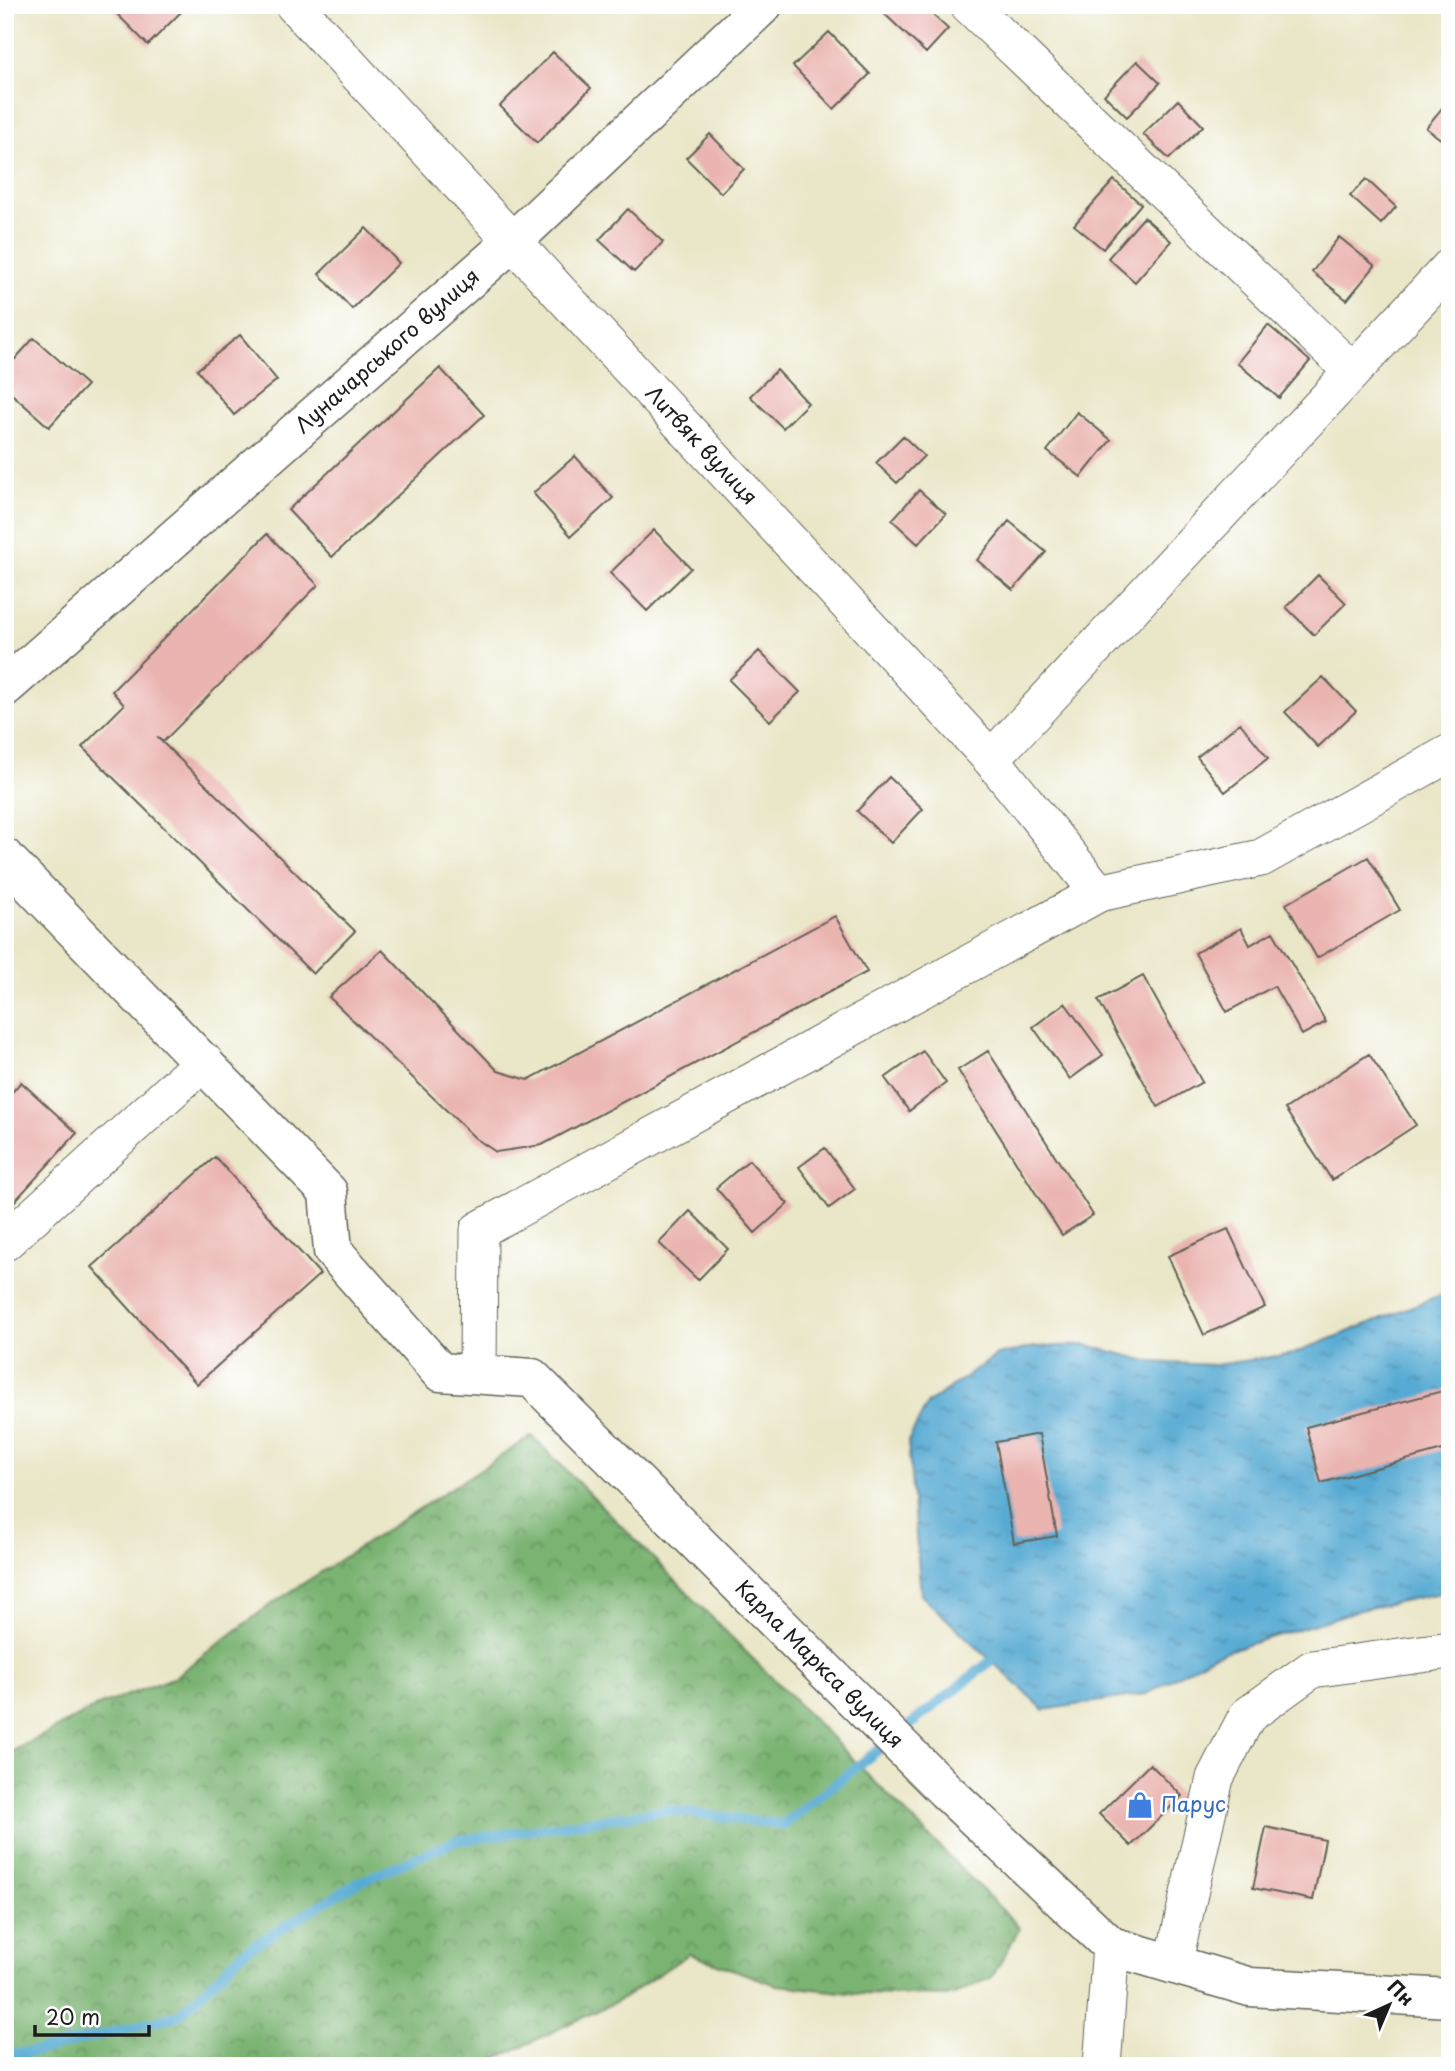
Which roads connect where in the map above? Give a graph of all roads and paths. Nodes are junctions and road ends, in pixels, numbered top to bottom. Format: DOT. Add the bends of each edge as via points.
graph roads {
  1 [pos="294,5"];
  2 [pos="763,5"];
  3 [pos="969,5"];
  4 [pos="512,242"];
  5 [pos="1450,267"];
  6 [pos="1350,370"];
  7 [pos="5,687"];
  8 [pos="1450,753"];
  9 [pos="991,759"];
  10 [pos="5,858"];
  11 [pos="1099,893"];
  12 [pos="204,1061"];
  13 [pos="5,1242"];
  14 [pos="478,1374"];
  15 [pos="1450,1650"];
  16 [pos="1111,1947"];
  17 [pos="1173,1965"];
  18 [pos="1450,1998"];
  19 [pos="1102,2066"];
  1 -- 4 [label="street, Литвяк вулиця"];
  2 -- 4 [label="main road, Луначарського вулиця"];
  3 -- 6 [label="street"];
  4 -- 7 [label="main road, Луначарського вулиця"];
  4 -- 9 [label="street, Литвяк вулиця"];
  5 -- 6 [label="street"];
  6 -- 9 [label="street"];
  8 -- 11 [label="street" via="1261,858"];
  9 -- 11 [label="street, Литвяк вулиця"];
  10 -- 12 [label="main road"];
  11 -- 14 [label="street" via="479,1230"];
  12 -- 13 [label="street"];
  12 -- 14 [label="main road" via="328,1192 333,1251 440,1372"];
  14 -- 16 [label="main road, Карла Маркса вулиця" via="532,1378 945,1790"];
  15 -- 17 [label="street" via="1312,1669 1247,1716 1215,1778"];
  16 -- 17 [label="main road"];
  16 -- 19 [label="street"];
  17 -- 18 [label="main road" via="1250,1987"];
}
